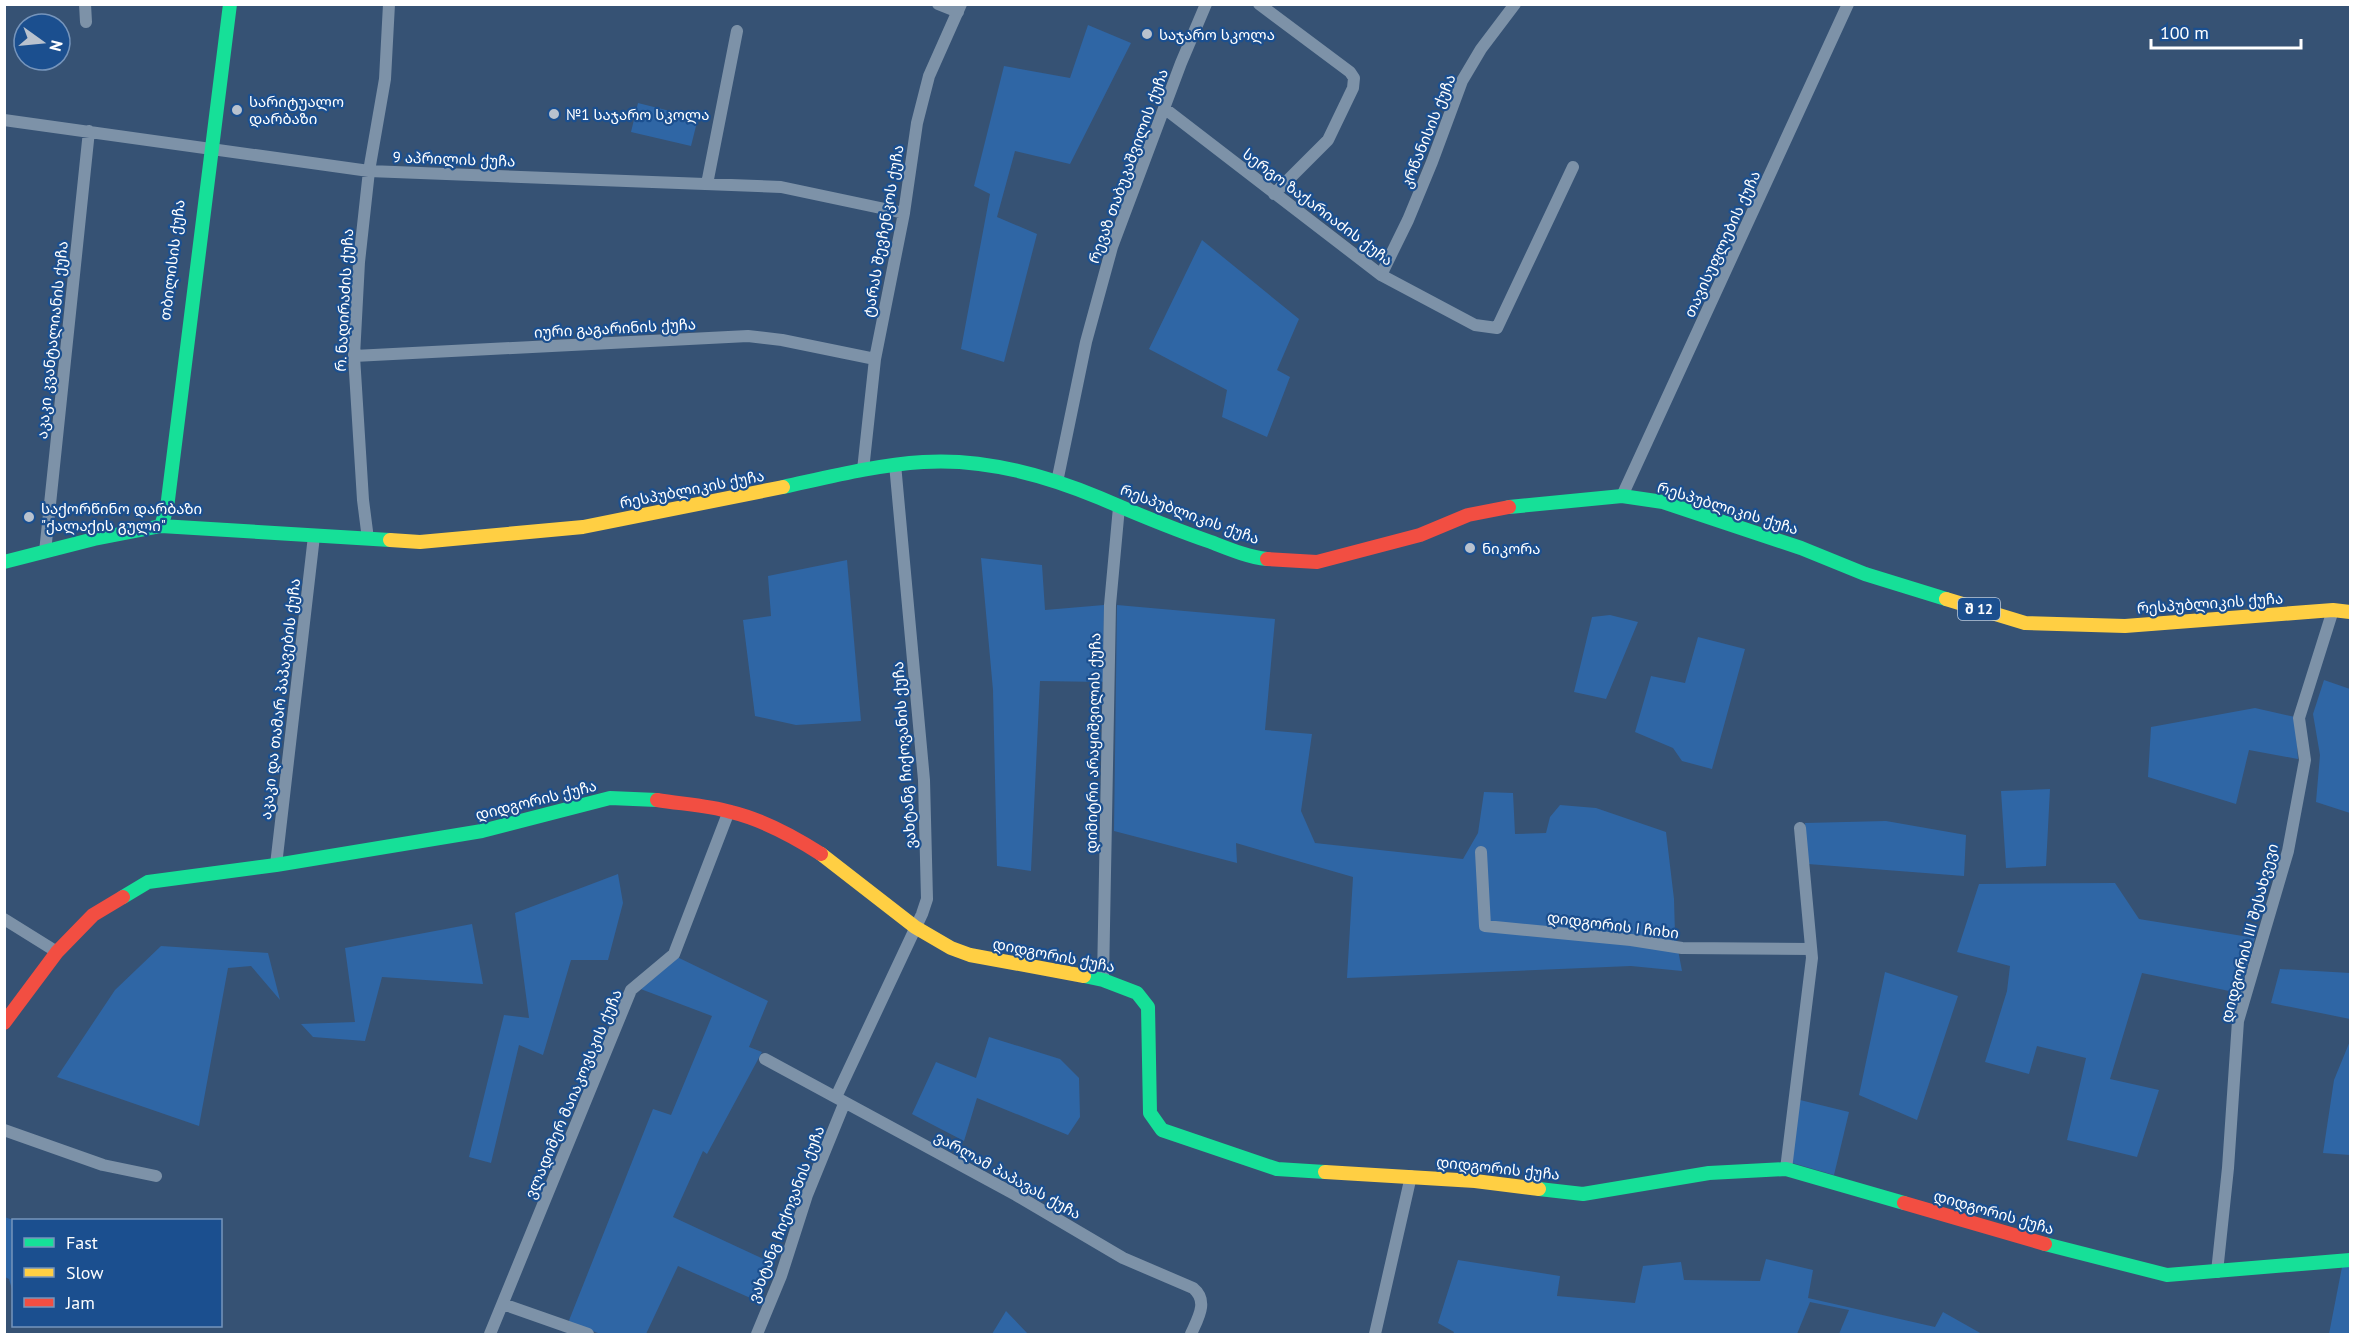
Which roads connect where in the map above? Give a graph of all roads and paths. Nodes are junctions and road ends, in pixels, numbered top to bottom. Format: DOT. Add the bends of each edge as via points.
graph roads {
  1 [pos="85,4"];
  2 [pos="220,4"];
  3 [pos="230,4"];
  4 [pos="388,4"];
  5 [pos="938,4"];
  6 [pos="1206,4"];
  7 [pos="1258,4"];
  8 [pos="1515,4"];
  9 [pos="1848,4"];
  10 [pos="959,8"];
  11 [pos="86,22"];
  12 [pos="738,31"];
  13 [pos="1164,108"];
  14 [pos="4,120"];
  15 [pos="89,131"];
  16 [pos="207,148"];
  17 [pos="1573,167"];
  18 [pos="369,171"];
  19 [pos="707,184"];
  20 [pos="1274,194"];
  21 [pos="904,213"];
  22 [pos="1381,275"];
  23 [pos="354,356"];
  24 [pos="875,359"];
  25 [pos="895,464"];
  26 [pos="863,470"];
  27 [pos="1057,482"];
  28 [pos="1623,496"];
  29 [pos="1119,507"];
  30 [pos="162,522"];
  31 [pos="314,536"];
  32 [pos="368,539"];
  33 [pos="45,552"];
  34 [pos="4,562"];
  35 [pos="2333,610"];
  36 [pos="2350,612"];
  37 [pos="729,811"];
  38 [pos="1800,828"];
  39 [pos="1481,852"];
  40 [pos="276,865"];
  41 [pos="4,920"];
  42 [pos="915,927"];
  43 [pos="1811,949"];
  44 [pos="57,952"];
  45 [pos="1103,980"];
  46 [pos="4,1023"];
  47 [pos="765,1059"];
  48 [pos="840,1100"];
  49 [pos="4,1130"];
  50 [pos="1786,1169"];
  51 [pos="156,1176"];
  52 [pos="1410,1176"];
  53 [pos="2350,1260"];
  54 [pos="2217,1272"];
  55 [pos="502,1304"];
  56 [pos="490,1335"];
  57 [pos="588,1335"];
  58 [pos="757,1335"];
  59 [pos="1191,1335"];
  60 [pos="1375,1335"];
  1 -- 11 [label="street"];
  2 -- 16 [label="street, თბილისის ქუჩა"];
  3 -- 16 [label="street, თბილისის ქუჩა"];
  4 -- 18 [label="street, რ. ნადირაძის ქუჩა" via="385,79"];
  5 -- 10 [label="street"];
  6 -- 13 [label="street, რევაზ თაბუკაშვილის ქუჩა"];
  7 -- 20 [label="street" via="1354,78 1328,140"];
  8 -- 22 [label="street, კრწანისის ქუჩა" via="1462,81 1408,220"];
  9 -- 28 [label="street, თავისუფლების ქუჩა"];
  10 -- 21 [label="street, ტარას შევჩენკოს ქუჩა" via="929,76 917,123"];
  12 -- 19 [label="street"];
  13 -- 20 [label="street, სერგო ზაქარიაძის ქუჩა"];
  13 -- 27 [label="street, რევაზ თაბუკაშვილის ქუჩა" via="1112,247 1086,342"];
  14 -- 15 [label="street, 9 აპრილის ქუჩა"];
  15 -- 16 [label="street, 9 აპრილის ქუჩა"];
  15 -- 33 [label="street, აკაკი კვანტალიანის ქუჩა"];
  16 -- 18 [label="street, 9 აპრილის ქუჩა"];
  16 -- 30 [label="street, თბილისის ქუჩა" via="157,510"];
  17 -- 22 [label="street, სერგო ზაქარიაძის ქუჩა" via="1497,328 1475,325"];
  18 -- 19 [label="street, 9 აპრილის ქუჩა"];
  18 -- 23 [label="street, რ. ნადირაძის ქუჩა" via="358,262"];
  19 -- 21 [label="street, 9 აპრილის ქუჩა" via="781,187"];
  20 -- 22 [label="street, სერგო ზაქარიაძის ქუჩა"];
  21 -- 24 [label="street, ტარას შევჩენკოს ქუჩა"];
  23 -- 24 [label="street, იური გაგარინის ქუჩა" via="748,336"];
  23 -- 32 [label="street, რ. ნადირაძის ქუჩა"];
  24 -- 26 [label="street, ტარას შევჩენკოს ქუჩა"];
  25 -- 26 [label="street, რესპუბლიკის ქუჩა"];
  25 -- 27 [label="street, რესპუბლიკის ქუჩა" via="972,464"];
  25 -- 42 [label="street, ვახტანგ ჩიქოვანის ქუჩა" via="924,780 927,899"];
  26 -- 32 [label="street, რესპუბლიკის ქუჩა" via="583,527 431,541"];
  27 -- 29 [label="street, რესპუბლიკის ქუჩა"];
  28 -- 29 [label="street, რესპუბლიკის ქუჩა" via="1515,506 1468,515 1420,535 1317,562 1264,559 1237,552"];
  28 -- 35 [label="street, რესპუბლიკის ქუჩა / შ 12" via="1663,502 1801,548 1865,574 2025,623 2126,626"];
  29 -- 45 [label="street, დიმიტრი არაყიშვილის ქუჩა" via="1110,605"];
  30 -- 31 [label="street, რესპუბლიკის ქუჩა"];
  30 -- 33 [label="street, რესპუბლიკის ქუჩა"];
  31 -- 32 [label="street, რესპუბლიკის ქუჩა"];
  31 -- 40 [label="street, აკაკი და თამარ პაპავების ქუჩა"];
  33 -- 34 [label="street, რესპუბლიკის ქუჩა"];
  35 -- 36 [label="street, რესპუბლიკის ქუჩა / შ 12"];
  35 -- 54 [label="street, დიდგორის III შესახვევი" via="2299,718 2305,760 2288,851 2238,1021"];
  37 -- 40 [label="street, დიდგორის ქუჩა" via="648,799 610,798 482,831"];
  37 -- 42 [label="street, დიდგორის ქუჩა" via="796,838"];
  37 -- 55 [label="street, ვლადიმერ მაიაკოვსკის ქუჩა" via="674,954 631,990"];
  38 -- 43 [label="street"];
  39 -- 43 [label="street, დიდგორის I ჩიხი" via="1485,926 1682,948"];
  40 -- 44 [label="street, დიდგორის ქუჩა" via="148,882 93,915"];
  41 -- 44 [label="street"];
  42 -- 45 [label="street, დიდგორის ქუჩა" via="970,955"];
  42 -- 48 [label="street, ვახტანგ ჩიქოვანის ქუჩა"];
  43 -- 50 [label="street"];
  44 -- 46 [label="street, დიდგორის ქუჩა"];
  45 -- 52 [label="street, დიდგორის ქუჩა" via="1137,993 1148,1007 1150,1113 1162,1130 1277,1169"];
  47 -- 48 [label="street, ვარლამ პაპავას ქუჩა"];
  48 -- 58 [label="street, ვახტანგ ჩიქოვანის ქუჩა"];
  48 -- 59 [label="street, ვარლამ პაპავას ქუჩა" via="1123,1258 1193,1288 1200,1293 1203,1304"];
  49 -- 51 [label="street" via="103,1165"];
  50 -- 52 [label="street, დიდგორის ქუჩა" via="1709,1173 1583,1194"];
  50 -- 54 [label="street, დიდგორის ქუჩა" via="2167,1275"];
  52 -- 60 [label="street"];
  53 -- 54 [label="street, დიდგორის ქუჩა"];
  55 -- 56 [label="street, ვლადიმერ მაიაკოვსკის ქუჩა"];
  55 -- 57 [label="street"];
}
